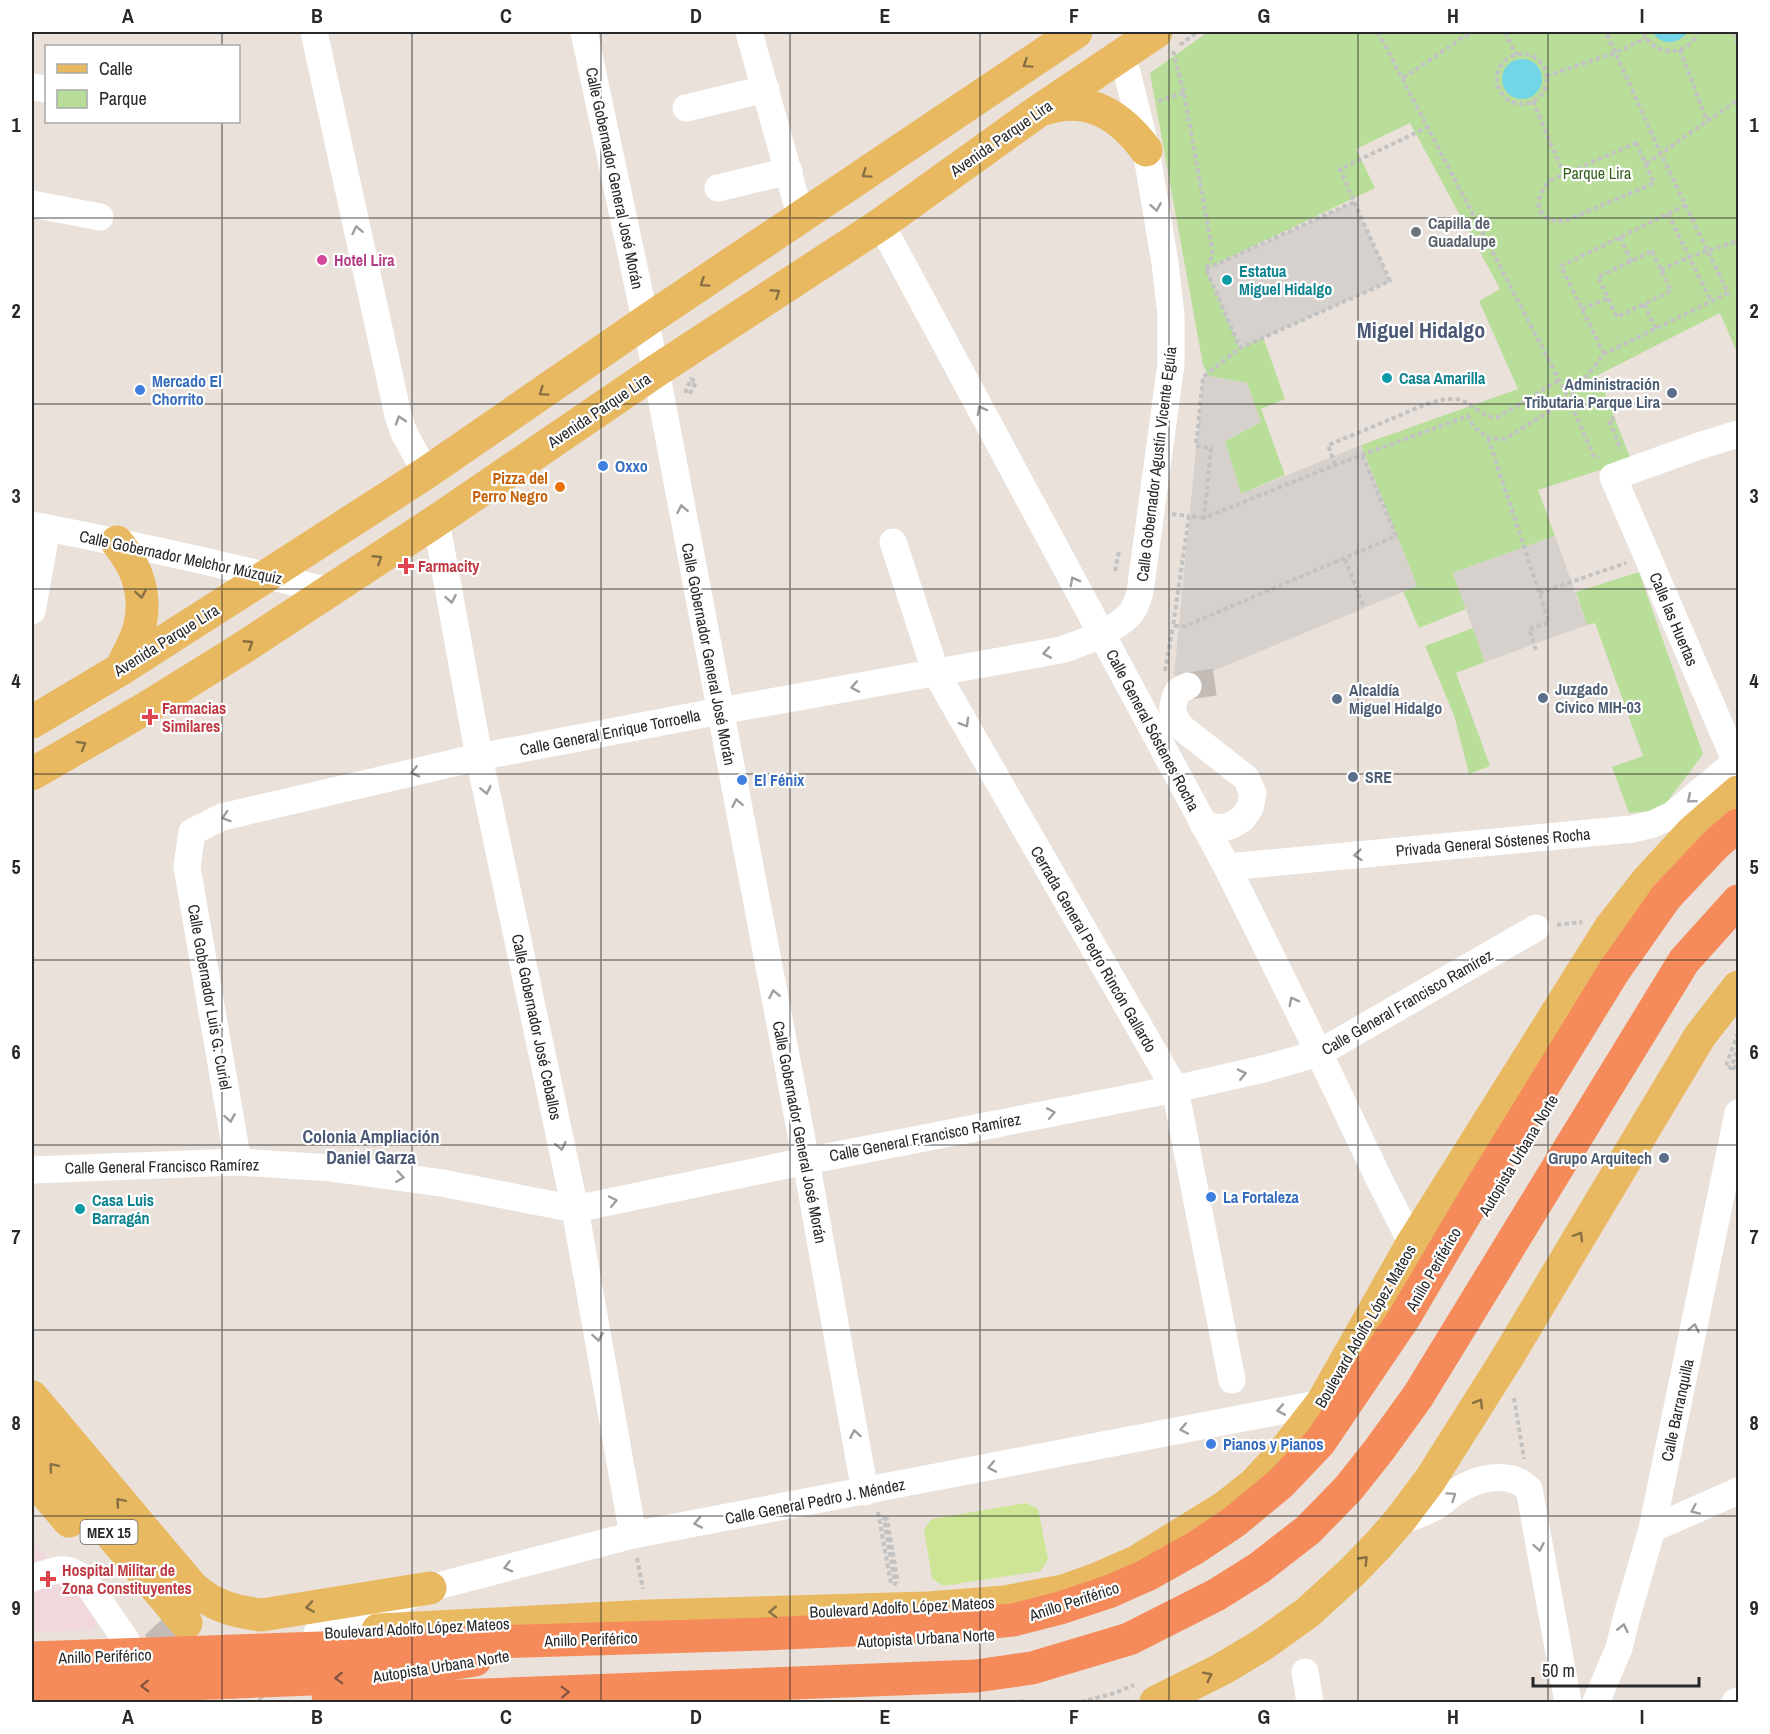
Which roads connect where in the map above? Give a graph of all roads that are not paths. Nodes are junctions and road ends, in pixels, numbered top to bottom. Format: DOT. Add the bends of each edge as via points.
graph roads {
  1 [pos="314,32"];
  2 [pos="584,32"];
  3 [pos="749,32"];
  4 [pos="1076,32"];
  5 [pos="1164,41"];
  6 [pos="1118,44"];
  7 [pos="766,89"];
  8 [pos="686,108"];
  9 [pos="1037,112"];
  10 [pos="1146,150"];
  11 [pos="789,171"];
  12 [pos="718,188"];
  13 [pos="32,204"];
  14 [pos="100,217"];
  15 [pos="801,218"];
  16 [pos="881,224"];
  17 [pos="646,321"];
  18 [pos="656,371"];
  19 [pos="1738,434"];
  20 [pos="426,473"];
  21 [pos="436,521"];
  22 [pos="39,526"];
  23 [pos="117,542"];
  24 [pos="892,542"];
  25 [pos="268,575"];
  26 [pos="329,591"];
  27 [pos="32,611"];
  28 [pos="1102,633"];
  29 [pos="121,669"];
  30 [pos="936,673"];
  31 [pos="1176,682"];
  32 [pos="720,711"];
  33 [pos="32,722"];
  34 [pos="479,757"];
  35 [pos="1738,771"];
  36 [pos="32,774"];
  37 [pos="1738,808"];
  38 [pos="1203,824"];
  39 [pos="1738,825"];
  40 [pos="192,832"];
  41 [pos="1738,854"];
  42 [pos="1227,867"];
  43 [pos="1738,901"];
  44 [pos="1738,909"];
  45 [pos="1536,928"];
  46 [pos="1738,987"];
  47 [pos="1319,1053"];
  48 [pos="1174,1089"];
  49 [pos="1738,1113"];
  50 [pos="806,1161"];
  51 [pos="238,1162"];
  52 [pos="32,1170"];
  53 [pos="575,1209"];
  54 [pos="1412,1244"];
  55 [pos="1399,1348"];
  56 [pos="1232,1380"];
  57 [pos="32,1397"];
  58 [pos="1322,1403"];
  59 [pos="32,1441"];
  60 [pos="32,1477"];
  61 [pos="869,1491"];
  62 [pos="1738,1491"];
  63 [pos="1400,1520"];
  64 [pos="1652,1529"];
  65 [pos="633,1535"];
  66 [pos="32,1578"];
  67 [pos="430,1588"];
  68 [pos="317,1633"];
  69 [pos="126,1640"];
  70 [pos="32,1642"];
  71 [pos="32,1660"];
  72 [pos="1305,1672"];
  73 [pos="32,1690"];
  74 [pos="296,1702"];
  75 [pos="306,1702"];
  76 [pos="764,1702"];
  77 [pos="1156,1702"];
  78 [pos="1310,1702"];
  79 [pos="1568,1702"];
  80 [pos="1596,1702"];
  20 -- 1 [label="street, one-way" via="398,415"];
  2 -- 17 [label="street, Calle Gobernador General José Morán"];
  3 -- 7 [label="street"];
  4 -- 15 [label="main road, Avenida Parque Lira, one-way"];
  5 -- 6 [label="main road, Avenida Parque Lira"];
  6 -- 9 [label="main road, Avenida Parque Lira"];
  6 -- 10 [label="street, Calle Gobernador Agustín Vicente Eguía"];
  7 -- 8 [label="street"];
  7 -- 11 [label="street"];
  9 -- 10 [label="main road" via="1065,105 1098,109 1125,125"];
  9 -- 16 [label="main road, Avenida Parque Lira"];
  10 -- 28 [label="street, Calle Gobernador Agustín Vicente Eguía, one-way" via="1166,263 1171,364 1140,592 1130,614"];
  11 -- 12 [label="street"];
  11 -- 15 [label="street"];
  13 -- 14 [label="street"];
  15 -- 17 [label="main road, Avenida Parque Lira, one-way"];
  18 -- 16 [label="main road, Avenida Parque Lira, one-way"];
  28 -- 16 [label="street, Calle General Sóstenes Rocha, one-way"];
  17 -- 18 [label="street, Calle Gobernador General José Morán"];
  17 -- 20 [label="main road, Avenida Parque Lira, one-way"];
  18 -- 21 [label="main road, Avenida Parque Lira"];
  32 -- 18 [label="street, Calle Gobernador General José Morán, one-way"];
  19 -- 35 [label="street, Calle las Huertas" via="1623,473 1647,556"];
  20 -- 25 [label="main road, Avenida Parque Lira"];
  26 -- 21 [label="main road, Avenida Parque Lira, one-way"];
  21 -- 34 [label="street, Calle Gobernador José Ceballos, one-way"];
  22 -- 23 [label="street, Calle Gobernador Melchor Múzquiz"];
  22 -- 27 [label="street"];
  23 -- 25 [label="street, Calle Gobernador Melchor Múzquiz"];
  23 -- 29 [label="main road, one-way" via="138,575 142,604 140,627"];
  24 -- 30 [label="street, Cerrada General Pedro Rincón Gallardo"];
  25 -- 26 [label="street, Calle Gobernador Melchor Múzquiz"];
  25 -- 29 [label="main road, Avenida Parque Lira"];
  36 -- 26 [label="main road, Avenida Parque Lira, one-way" via="203,673"];
  28 -- 30 [label="street, Calle General Enrique Torroella, one-way" via="1061,650"];
  28 -- 38 [label="street, Calle General Sóstenes Rocha"];
  29 -- 33 [label="main road, Avenida Parque Lira"];
  30 -- 32 [label="street, Calle General Enrique Torroella, one-way"];
  30 -- 48 [label="street, Cerrada General Pedro Rincón Gallardo, one-way"];
  31 -- 38 [label="street" via="1173,717 1246,778 1253,793 1250,808 1242,819 1219,828"];
  32 -- 34 [label="street, Calle General Enrique Torroella"];
  50 -- 32 [label="street, Calle Gobernador General José Morán, one-way"];
  34 -- 40 [label="street, Calle General Enrique Torroella, one-way" via="222,817"];
  34 -- 53 [label="street, Calle Gobernador José Ceballos, one-way"];
  35 -- 42 [label="street, Privada General Sóstenes Rocha, one-way" via="1672,815 1632,829"];
  35 -- 54 [label="main road, Boulevard Adolfo López Mateos" via="1610,928"];
  37 -- 55 [label="highway" via="1668,871 1601,955 1432,1228 1408,1290"];
  38 -- 42 [label="street, Calle General Sóstenes Rocha"];
  39 -- 71 [label="highway, Anillo Periférico" via="1666,897 1614,971 1404,1318 1320,1442 1280,1484 1234,1522 1147,1575 1060,1608 1013,1620 960,1625"];
  40 -- 51 [label="street, Calle Gobernador Luis G. Curiel, one-way" via="187,867"];
  41 -- 55 [label="highway, Autopista Urbana Norte" via="1692,896 1617,993"];
  47 -- 42 [label="street, Calle General Sóstenes Rocha, one-way"];
  74 -- 43 [label="highway, one-way" via="976,1676 1032,1668 1128,1639 1216,1595 1308,1530 1379,1450 1418,1396 1684,961"];
  44 -- 76 [label="highway" via="1671,984 1516,1251 1402,1431 1366,1482 1299,1554 1231,1606 1165,1642 1126,1659 1046,1683 967,1696"];
  45 -- 47 [label="street, Calle General Francisco Ramírez"];
  63 -- 46 [label="main road, one-way" via="1430,1480 1501,1367 1700,1036"];
  48 -- 47 [label="street, Calle General Francisco Ramírez, one-way"];
  47 -- 54 [label="street, Calle General Sóstenes Rocha"];
  50 -- 48 [label="street, Calle General Francisco Ramírez, one-way"];
  48 -- 56 [label="street, Cerrada General Pedro Rincón Gallardo"];
  64 -- 49 [label="street, Calle Barranquilla, one-way"];
  53 -- 50 [label="street, Calle General Francisco Ramírez, one-way"];
  61 -- 50 [label="street, Calle Gobernador General José Morán, one-way"];
  51 -- 52 [label="street, Calle General Francisco Ramírez"];
  51 -- 53 [label="street, Calle General Francisco Ramírez, one-way" via="332,1168 442,1183"];
  53 -- 65 [label="street, Calle Gobernador José Ceballos, one-way"];
  54 -- 58 [label="main road, Boulevard Adolfo López Mateos"];
  55 -- 73 [label="highway, Autopista Urbana Norte, one-way" via="1347,1429 1310,1472 1261,1517 1175,1573 1061,1621 958,1639 518,1654 364,1677"];
  67 -- 57 [label="main road, one-way" via="262,1615 213,1603 192,1587"];
  58 -- 61 [label="street, Calle General Pedro J. Méndez, one-way"];
  58 -- 68 [label="main road, Boulevard Adolfo López Mateos, one-way" via="1283,1453 1225,1508 1136,1562 1063,1591 1005,1602 928,1608 648,1616"];
  60 -- 59 [label="main road, MEX 15, one-way" via="172,1623"];
  61 -- 65 [label="street, Calle General Pedro J. Méndez, one-way"];
  62 -- 64 [label="street, one-way"];
  77 -- 63 [label="main road, one-way" via="1222,1669 1307,1613"];
  63 -- 79 [label="street, one-way" via="1438,1506 1456,1492 1482,1481 1511,1478 1529,1489"];
  80 -- 64 [label="street, Calle Barranquilla, one-way" via="1619,1648"];
  65 -- 67 [label="street, Calle General Pedro J. Méndez, one-way"];
  66 -- 69 [label="street" via="60,1569 77,1574"];
  67 -- 68 [label="street, Calle General Pedro J. Méndez"];
  68 -- 69 [label="main road, Boulevard Adolfo López Mateos"];
  69 -- 70 [label="main road, Boulevard Adolfo López Mateos"];
  71 -- 75 [label="highway" via="231,1660 258,1665 279,1675"];
  72 -- 78 [label="street"];
}
